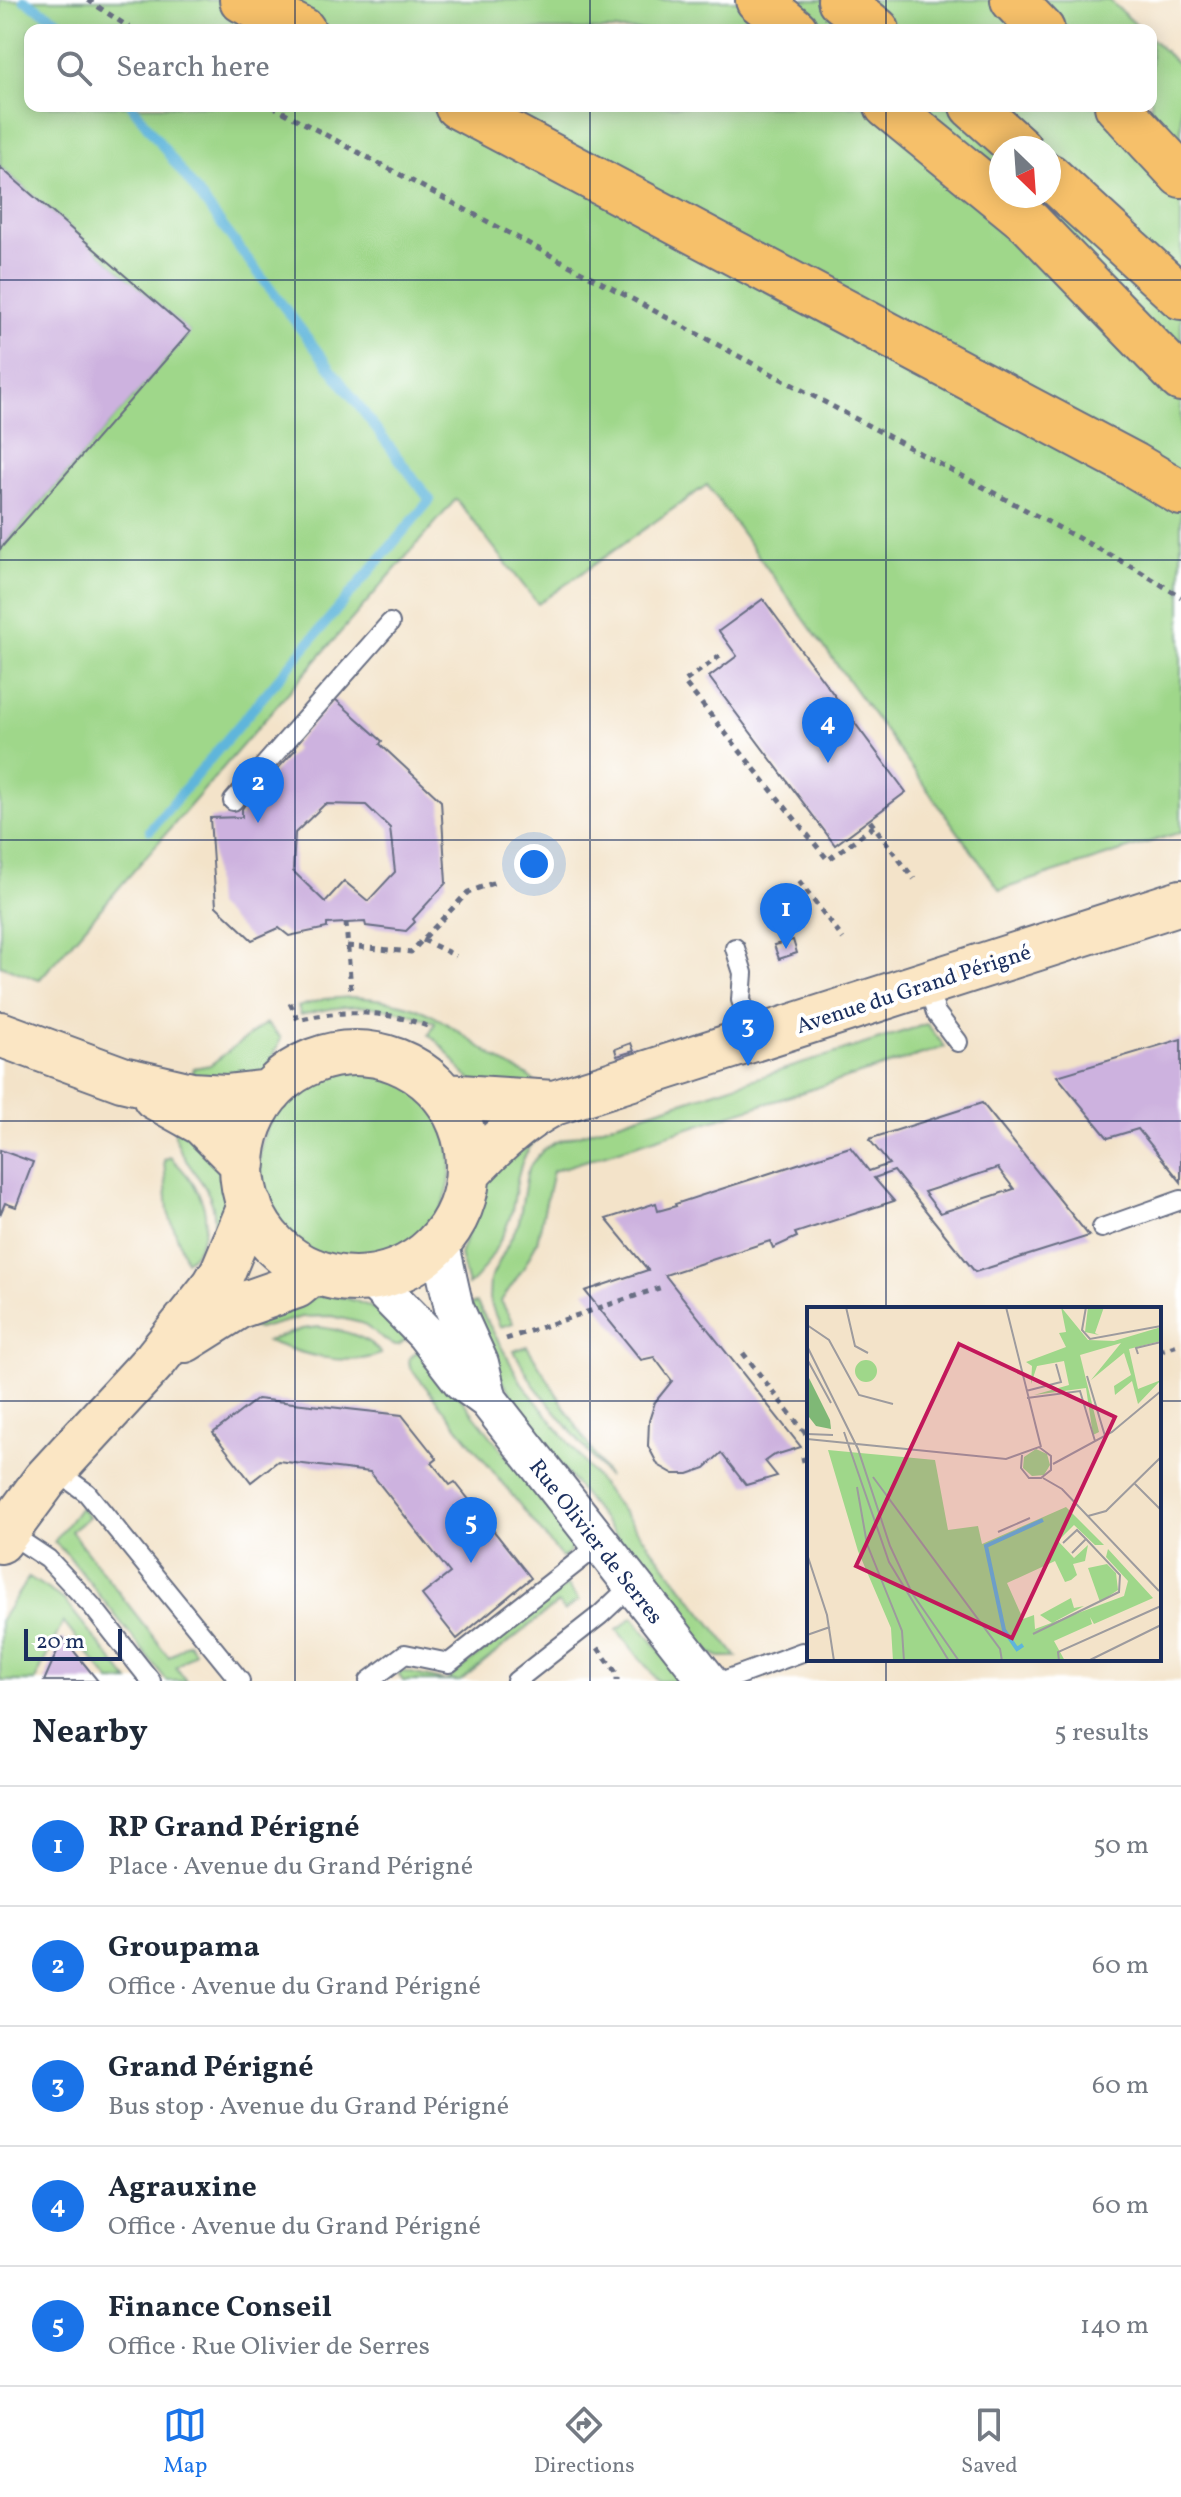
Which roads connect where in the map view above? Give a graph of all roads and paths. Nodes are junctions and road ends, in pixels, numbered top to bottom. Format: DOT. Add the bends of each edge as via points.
graph roads {
  1 [pos="88,0"];
  2 [pos="242,0"];
  3 [pos="758,0"];
  4 [pos="840,0"];
  5 [pos="1013,0"];
  6 [pos="124,24"];
  7 [pos="291,24"];
  8 [pos="788,24"];
  9 [pos="870,24"];
  10 [pos="1036,24"];
  11 [pos="283,112"];
  12 [pos="468,112"];
  13 [pos="894,112"];
  14 [pos="979,112"];
  15 [pos="1123,112"];
  16 [pos="1006,136"];
  17 [pos="1181,175"];
  18 [pos="1061,187"];
  19 [pos="1181,297"];
  20 [pos="1181,379"];
  21 [pos="1181,493"];
  22 [pos="1181,597"];
  23 [pos="390,623"];
  24 [pos="720,656"];
  25 [pos="233,801"];
  26 [pos="914,879"];
  27 [pos="799,881"];
  28 [pos="496,882"];
  29 [pos="1181,902"];
  30 [pos="346,923"];
  31 [pos="843,939"];
  32 [pos="423,940"];
  33 [pos="347,946"];
  34 [pos="735,948"];
  35 [pos="456,956"];
  36 [pos="927,984"];
  37 [pos="351,990"];
  38 [pos="290,1003"];
  39 [pos="427,1026"];
  40 [pos="0,1034"];
  41 [pos="755,1038"];
  42 [pos="958,1042"];
  43 [pos="122,1079"];
  44 [pos="270,1092"];
  45 [pos="444,1096"];
  46 [pos="554,1103"];
  47 [pos="468,1173"];
  48 [pos="246,1185"];
  49 [pos="1181,1200"];
  50 [pos="1102,1228"];
  51 [pos="439,1241"];
  52 [pos="314,1271"];
  53 [pos="370,1277"];
  54 [pos="662,1287"];
  55 [pos="501,1341"];
  56 [pos="1181,1344"];
  57 [pos="1161,1350"];
  58 [pos="743,1353"];
  59 [pos="156,1359"];
  60 [pos="488,1400"];
  61 [pos="807,1435"];
  62 [pos="807,1458"];
  63 [pos="801,1460"];
  64 [pos="54,1470"];
  65 [pos="3,1536"];
  66 [pos="600,1544"];
  67 [pos="632,1585"];
  68 [pos="584,1628"];
  69 [pos="802,1652"];
  70 [pos="151,1681"];
  71 [pos="240,1681"];
  72 [pos="369,1681"];
  73 [pos="516,1681"];
  74 [pos="617,1681"];
  75 [pos="708,1681"];
  76 [pos="723,1681"];
  1 -- 6 [label="path"];
  2 -- 7 [label="highway"];
  3 -- 8 [label="highway"];
  4 -- 9 [label="highway"];
  5 -- 10 [label="highway"];
  11 -- 22 [label="path"];
  12 -- 21 [label="highway"];
  13 -- 20 [label="highway" via="1030,223"];
  14 -- 16 [label="highway"];
  15 -- 17 [label="highway"];
  18 -- 19 [label="highway"];
  23 -- 25 [label="lane"];
  24 -- 26 [label="path" via="684,682 828,860 872,823"];
  27 -- 31 [label="path"];
  28 -- 32 [label="path" via="468,892"];
  29 -- 36 [label="street, Avenue du Grand Périgné"];
  30 -- 33 [label="path"];
  32 -- 33 [label="path" via="411,952"];
  32 -- 35 [label="path"];
  33 -- 37 [label="path"];
  34 -- 41 [label="lane" via="743,973 741,1000"];
  36 -- 41 [label="street, Avenue du Grand Périgné"];
  36 -- 42 [label="lane" via="936,1013"];
  38 -- 39 [label="path" via="298,1020 366,1012"];
  40 -- 43 [label="street"];
  41 -- 46 [label="street, Avenue du Grand Périgné"];
  43 -- 44 [label="street" via="208,1097"];
  43 -- 48 [label="street" via="202,1123"];
  44 -- 45 [label="street" via="310,1063 358,1053 406,1065"];
  44 -- 48 [label="street" via="250,1126"];
  45 -- 46 [label="street, Avenue du Grand Périgné"];
  45 -- 47 [label="street" via="463,1132"];
  46 -- 47 [label="street, Avenue du Grand Périgné" via="501,1137"];
  47 -- 51 [label="street" via="461,1204"];
  48 -- 52 [label="street" via="271,1240"];
  48 -- 59 [label="street" via="223,1271"];
  49 -- 50 [label="lane"];
  51 -- 53 [label="street" via="408,1265"];
  51 -- 60 [label="street, Rue Olivier de Serres" via="454,1308 479,1363"];
  52 -- 53 [label="street"];
  52 -- 59 [label="street" via="296,1286 221,1316"];
  53 -- 60 [label="street, Rue Olivier de Serres" via="425,1333 462,1381"];
  54 -- 55 [label="path"];
  56 -- 57 [label="path"];
  58 -- 61 [label="path"];
  59 -- 64 [label="street"];
  60 -- 66 [label="street, Rue Olivier de Serres"];
  62 -- 63 [label="path"];
  64 -- 65 [label="street"];
  64 -- 71 [label="lane" via="87,1493"];
  65 -- 70 [label="lane" via="48,1559"];
  66 -- 67 [label="street, Rue Olivier de Serres"];
  66 -- 72 [label="lane" via="449,1663 405,1654"];
  67 -- 68 [label="lane"];
  67 -- 75 [label="street, Rue Olivier de Serres"];
  68 -- 73 [label="lane"];
  68 -- 74 [label="path"];
  69 -- 76 [label="lane"];
}
